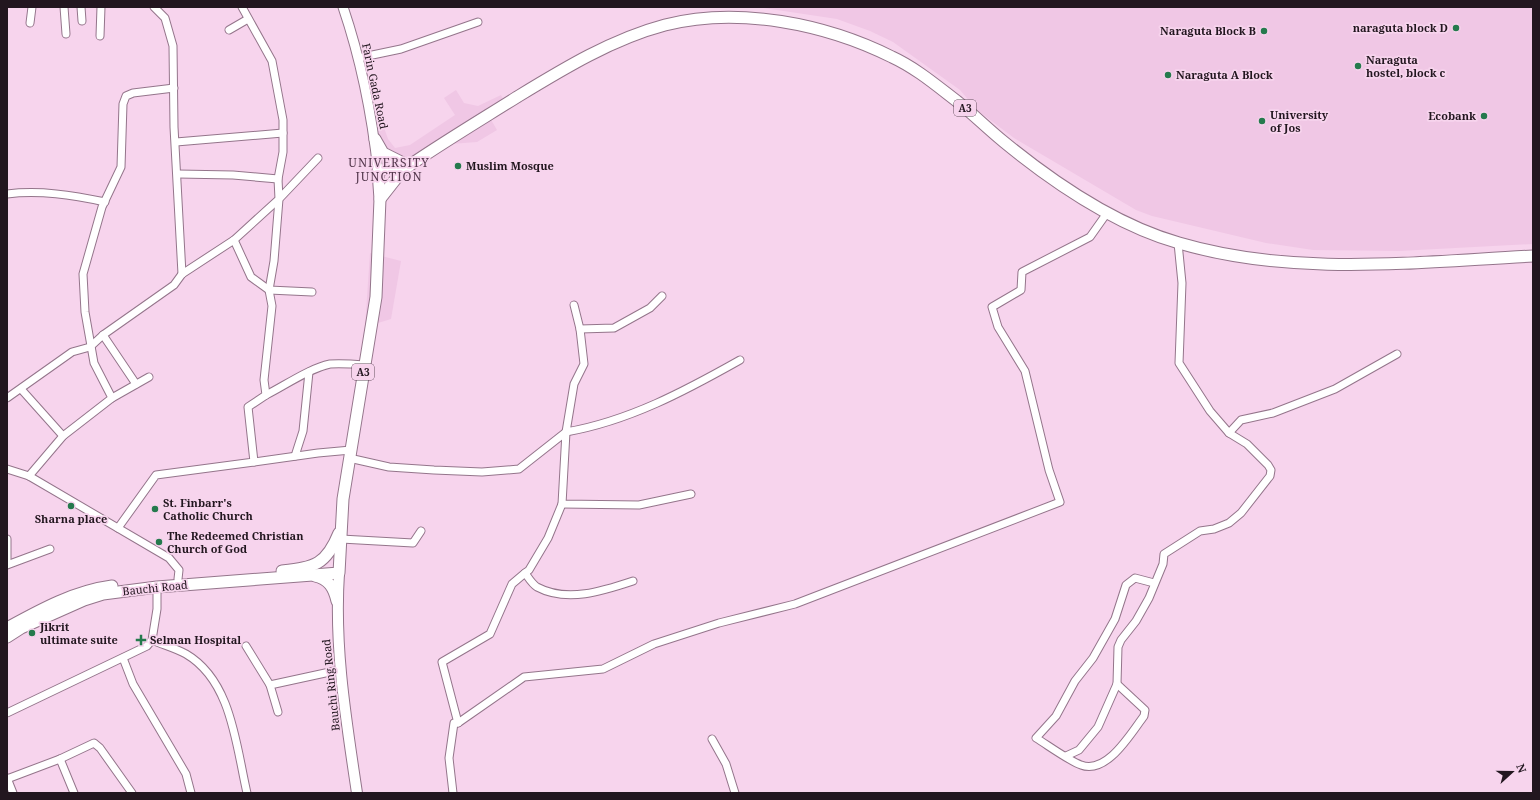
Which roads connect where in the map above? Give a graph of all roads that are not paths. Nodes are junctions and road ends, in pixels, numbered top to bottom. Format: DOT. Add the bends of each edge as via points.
graph roads {
  1 [pos="32,7"];
  2 [pos="64,7"];
  3 [pos="81,7"];
  4 [pos="101,7"];
  5 [pos="154,7"];
  6 [pos="242,7"];
  7 [pos="342,7"];
  8 [pos="248,19"];
  9 [pos="82,21"];
  10 [pos="478,22"];
  11 [pos="30,23"];
  12 [pos="229,30"];
  13 [pos="66,34"];
  14 [pos="100,36"];
  15 [pos="358,58"];
  16 [pos="174,88"];
  17 [pos="283,133"];
  18 [pos="375,139"];
  19 [pos="176,142"];
  20 [pos="318,158"];
  21 [pos="407,166"];
  22 [pos="178,174"];
  23 [pos="379,174"];
  24 [pos="278,179"];
  25 [pos="7,194"];
  26 [pos="279,199"];
  27 [pos="380,199"];
  28 [pos="105,202"];
  29 [pos="1107,213"];
  30 [pos="234,240"];
  31 [pos="1178,243"];
  32 [pos="1533,256"];
  33 [pos="182,274"];
  34 [pos="269,290"];
  35 [pos="312,292"];
  36 [pos="662,296"];
  37 [pos="574,304"];
  38 [pos="580,329"];
  39 [pos="102,334"];
  40 [pos="90,347"];
  41 [pos="1397,354"];
  42 [pos="740,360"];
  43 [pos="365,365"];
  44 [pos="310,372"];
  45 [pos="149,377"];
  46 [pos="136,384"];
  47 [pos="21,389"];
  48 [pos="266,396"];
  49 [pos="7,398"];
  50 [pos="112,398"];
  51 [pos="566,432"];
  52 [pos="1229,433"];
  53 [pos="63,436"];
  54 [pos="350,454"];
  55 [pos="295,456"];
  56 [pos="254,462"];
  57 [pos="7,469"];
  58 [pos="29,476"];
  59 [pos="691,494"];
  60 [pos="562,504"];
  61 [pos="342,526"];
  62 [pos="118,528"];
  63 [pos="421,532"];
  64 [pos="7,539"];
  65 [pos="341,539"];
  66 [pos="50,549"];
  67 [pos="7,563"];
  68 [pos="339,573"];
  69 [pos="525,573"];
  70 [pos="313,576"];
  71 [pos="178,579"];
  72 [pos="633,581"];
  73 [pos="1154,583"];
  74 [pos="157,587"];
  75 [pos="337,601"];
  76 [pos="7,628"];
  77 [pos="7,637"];
  78 [pos="152,640"];
  79 [pos="246,646"];
  80 [pos="123,658"];
  81 [pos="340,670"];
  82 [pos="1117,684"];
  83 [pos="270,685"];
  84 [pos="278,712"];
  85 [pos="7,713"];
  86 [pos="458,723"];
  87 [pos="712,739"];
  88 [pos="1066,756"];
  89 [pos="60,759"];
  90 [pos="7,778"];
  91 [pos="13,793"];
  92 [pos="74,793"];
  93 [pos="132,793"];
  94 [pos="192,793"];
  95 [pos="247,793"];
  96 [pos="357,793"];
  97 [pos="453,793"];
  98 [pos="735,793"];
  1 -- 11 [label="street"];
  2 -- 13 [label="street"];
  3 -- 9 [label="street"];
  4 -- 14 [label="street"];
  5 -- 16 [label="street" via="165,18 169,27 173,46"];
  6 -- 8 [label="street"];
  7 -- 15 [label="main road, Farin Gada Road"];
  8 -- 12 [label="street"];
  8 -- 17 [label="street" via="272,61"];
  10 -- 15 [label="street" via="401,49"];
  15 -- 18 [label="main road, Farin Gada Road"];
  16 -- 19 [label="street"];
  16 -- 28 [label="street" via="126,96 123,104 121,167"];
  17 -- 19 [label="street"];
  17 -- 24 [label="street" via="283,152"];
  18 -- 21 [label="highway" via="383,153"];
  18 -- 23 [label="main road, Farin Gada Road"];
  19 -- 22 [label="street"];
  20 -- 26 [label="street"];
  21 -- 23 [label="highway, A3"];
  21 -- 27 [label="highway, A3"];
  21 -- 29 [label="highway, A3" via="560,71 622,40 649,30 687,21 712,18 768,20 835,33 895,58 924,76 1005,143 1074,195"];
  22 -- 24 [label="street"];
  22 -- 33 [label="street"];
  23 -- 27 [label="highway, A3"];
  24 -- 26 [label="street"];
  25 -- 28 [label="street" via="66,194"];
  26 -- 30 [label="street"];
  26 -- 34 [label="street"];
  27 -- 43 [label="highway, A3" via="378,275"];
  28 -- 40 [label="street" via="83,274 84,312"];
  29 -- 31 [label="highway, A3"];
  29 -- 86 [label="street" via="1090,237 1022,272 1021,290 992,307 998,327 1025,371 1049,470 1060,502 795,604 719,623 654,644 603,669 524,677"];
  30 -- 33 [label="street"];
  30 -- 34 [label="street" via="251,277"];
  31 -- 32 [label="highway, A3" via="1259,259 1330,265"];
  31 -- 52 [label="street" via="1182,283 1179,363 1207,406"];
  33 -- 39 [label="street" via="174,285"];
  34 -- 35 [label="street"];
  34 -- 48 [label="street" via="272,306 264,380"];
  36 -- 38 [label="street" via="650,308 614,328"];
  37 -- 38 [label="street"];
  38 -- 51 [label="street" via="584,364 574,384"];
  39 -- 40 [label="street"];
  39 -- 46 [label="street"];
  40 -- 47 [label="street" via="72,352"];
  40 -- 50 [label="street" via="94,363"];
  41 -- 52 [label="street" via="1335,389 1273,413 1241,420"];
  42 -- 51 [label="street" via="652,406 585,429"];
  43 -- 44 [label="street" via="330,364"];
  43 -- 54 [label="highway, A3"];
  44 -- 48 [label="street"];
  44 -- 55 [label="street" via="303,431"];
  45 -- 46 [label="street"];
  46 -- 50 [label="street"];
  47 -- 49 [label="street"];
  47 -- 53 [label="street"];
  48 -- 56 [label="street" via="248,407"];
  50 -- 53 [label="street"];
  51 -- 54 [label="street" via="519,469 482,472 389,467"];
  51 -- 60 [label="street"];
  52 -- 73 [label="street" via="1247,444 1268,465 1271,470 1270,476 1241,513 1229,523 1200,531 1164,554 1163,564"];
  53 -- 58 [label="street"];
  54 -- 55 [label="street"];
  54 -- 61 [label="highway, A3"];
  55 -- 56 [label="street"];
  56 -- 62 [label="street" via="156,475"];
  57 -- 58 [label="street"];
  58 -- 62 [label="street"];
  59 -- 60 [label="street" via="639,505"];
  60 -- 69 [label="street" via="548,538"];
  61 -- 65 [label="highway, A3"];
  61 -- 71 [label="highway, Bauchi Road / A3" via="325,558 310,566 290,570"];
  62 -- 71 [label="street" via="169,558 179,570"];
  63 -- 65 [label="street" via="413,543"];
  64 -- 67 [label="street"];
  65 -- 68 [label="highway, A3"];
  66 -- 67 [label="street"];
  68 -- 70 [label="highway, Bauchi Road"];
  68 -- 75 [label="main road, Bauchi Ring Road"];
  69 -- 72 [label="street" via="535,586 567,594 594,594"];
  69 -- 86 [label="street" via="512,584 490,634 442,662"];
  70 -- 74 [label="highway, Bauchi Road"];
  70 -- 75 [label="highway" via="328,582"];
  71 -- 76 [label="highway, Bauchi Road / A3" via="87,590 52,604"];
  73 -- 82 [label="street" via="1150,598 1118,647"];
  73 -- 88 [label="street" via="1135,578 1126,585 1114,619 1093,658 1075,681 1056,716 1036,738"];
  74 -- 77 [label="highway, Bauchi Road" via="103,594 84,600 21,628"];
  74 -- 78 [label="street" via="157,609"];
  75 -- 81 [label="main road, Bauchi Ring Road"];
  78 -- 80 [label="street" via="147,646"];
  78 -- 95 [label="street" via="186,654 203,667 216,682 227,707"];
  79 -- 83 [label="street"];
  80 -- 85 [label="street"];
  80 -- 94 [label="street" via="133,684 186,774"];
  81 -- 83 [label="street"];
  81 -- 96 [label="main road, Bauchi Ring Road"];
  82 -- 88 [label="street" via="1094,733 1079,750"];
  82 -- 88 [label="street" via="1145,710 1144,716 1109,760 1094,766 1081,765"];
  83 -- 84 [label="street"];
  86 -- 97 [label="street" via="454,723 449,758"];
  87 -- 98 [label="street" via="726,764"];
  89 -- 90 [label="street"];
  89 -- 92 [label="street"];
  89 -- 93 [label="street" via="94,743"];
  90 -- 91 [label="street"];
}
